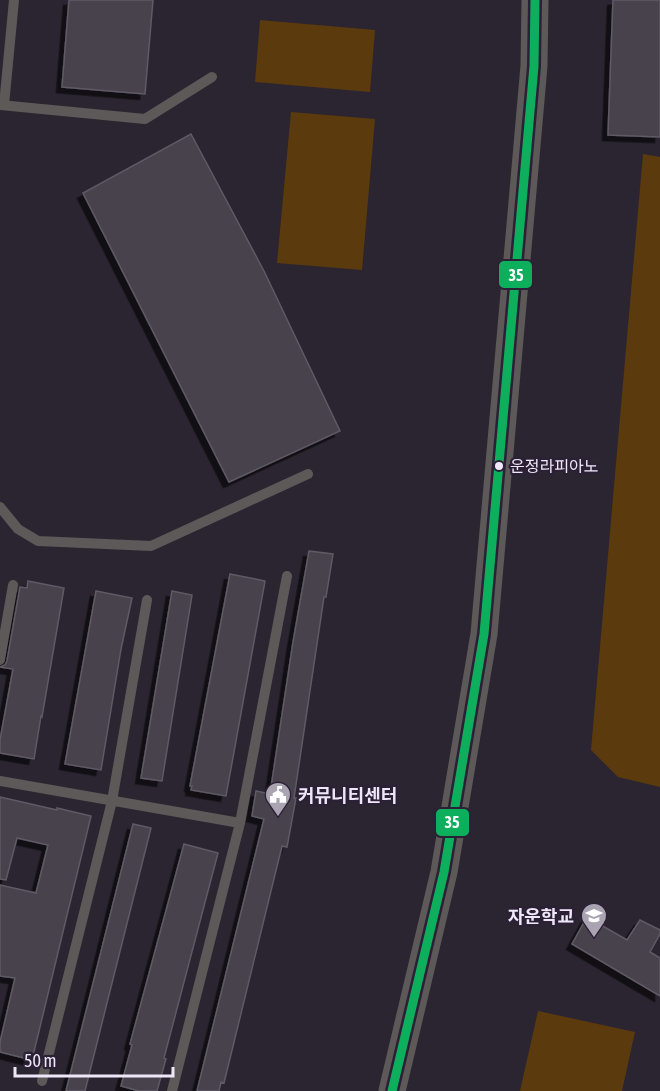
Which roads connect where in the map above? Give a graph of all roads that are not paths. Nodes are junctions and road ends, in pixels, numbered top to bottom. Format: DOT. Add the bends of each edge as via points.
graph roads {
  1 [pos="14,0"];
  2 [pos="535,0"];
  3 [pos="212,77"];
  4 [pos="2,105"];
  5 [pos="308,474"];
  6 [pos="0,507"];
  7 [pos="287,576"];
  8 [pos="14,585"];
  9 [pos="147,600"];
  10 [pos="0,660"];
  11 [pos="0,781"];
  12 [pos="112,801"];
  13 [pos="240,823"];
  14 [pos="42,1081"];
  15 [pos="172,1091"];
  16 [pos="392,1091"];
  1 -- 4 [label="lane"];
  2 -- 16 [label="street" via="534,66 484,634 444,872"];
  3 -- 4 [label="lane" via="145,119"];
  5 -- 6 [label="lane" via="151,546 38,541 18,529"];
  7 -- 13 [label="lane"];
  8 -- 10 [label="lane"];
  9 -- 12 [label="lane"];
  11 -- 12 [label="lane"];
  12 -- 13 [label="lane"];
  12 -- 14 [label="lane"];
  13 -- 15 [label="lane"];
}
